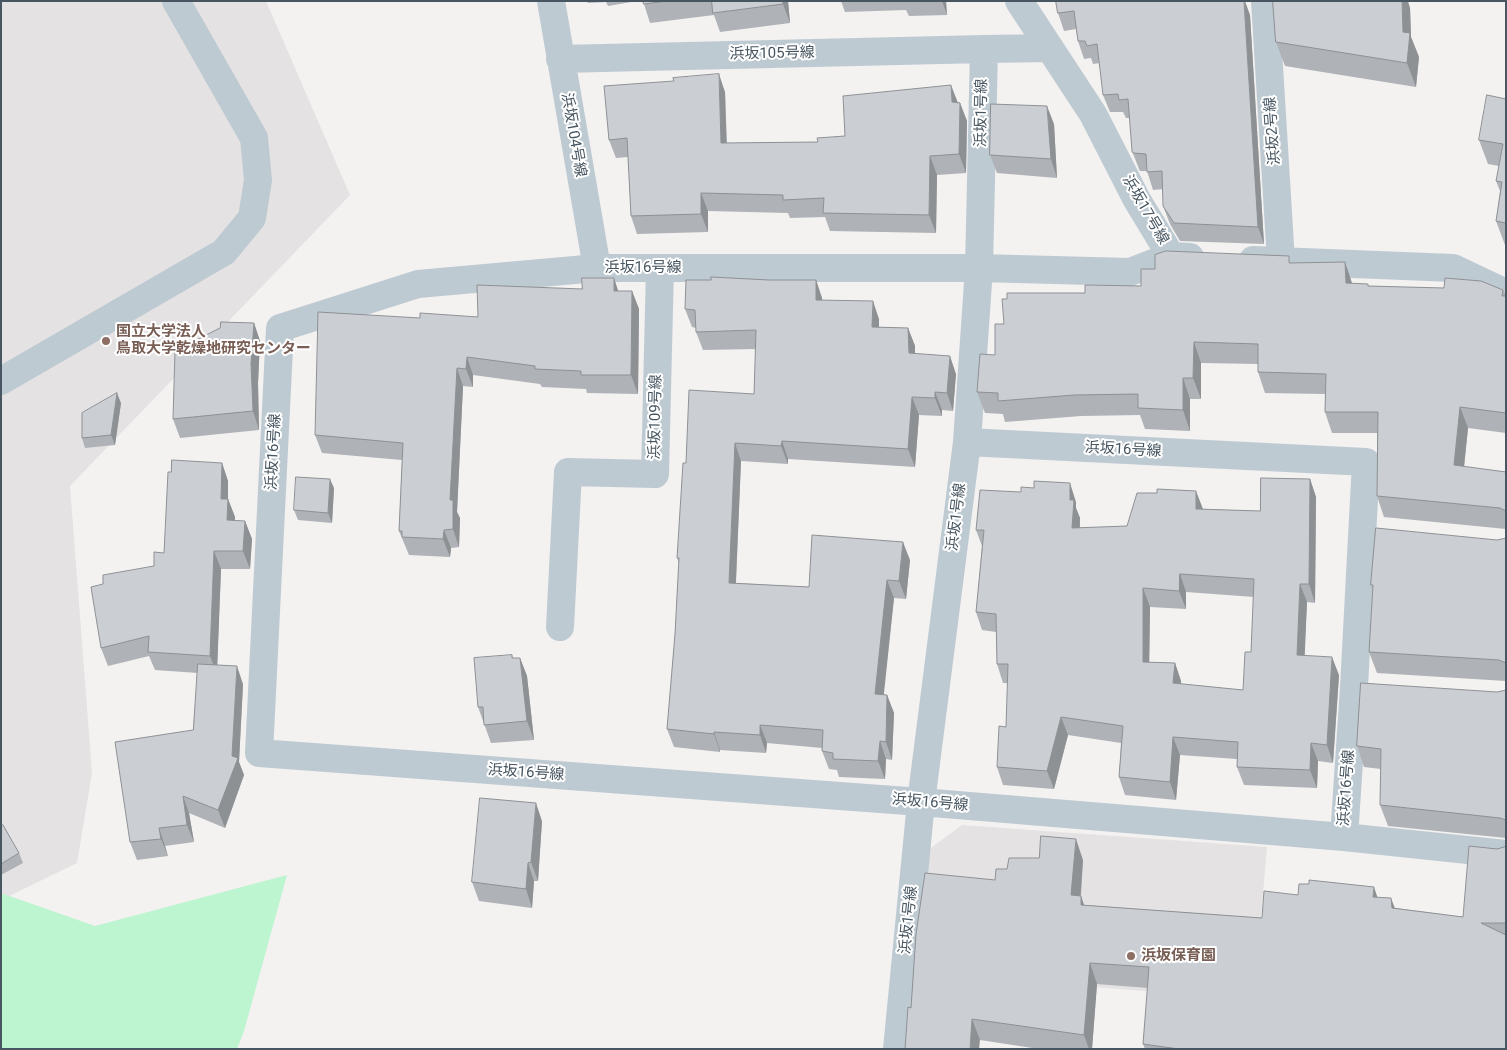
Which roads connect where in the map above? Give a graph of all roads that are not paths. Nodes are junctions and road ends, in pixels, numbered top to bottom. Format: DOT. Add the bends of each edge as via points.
graph roads {
  1 [pos="176,1"];
  2 [pos="551,1"];
  3 [pos="1019,1"];
  4 [pos="1265,1"];
  5 [pos="1050,48"];
  6 [pos="984,49"];
  7 [pos="560,59"];
  8 [pos="1171,256"];
  9 [pos="1281,261"];
  10 [pos="597,268"];
  11 [pos="660,268"];
  12 [pos="979,268"];
  13 [pos="1506,292"];
  14 [pos="1,381"];
  15 [pos="967,442"];
  16 [pos="1362,531"];
  17 [pos="1391,534"];
  18 [pos="560,627"];
  19 [pos="1354,687"];
  20 [pos="1383,689"];
  21 [pos="921,802"];
  22 [pos="1344,837"];
  23 [pos="1506,854"];
  24 [pos="897,1049"];
  1 -- 14 [label="street" via="254,138 258,180 252,218 224,252"];
  2 -- 7 [label="street, 浜坂104号線"];
  3 -- 5 [label="street, 浜坂17号線"];
  4 -- 9 [label="street, 浜坂2号線"];
  5 -- 6 [label="street"];
  5 -- 8 [label="street, 浜坂17号線" via="1093,114 1137,200"];
  6 -- 7 [label="street, 浜坂105号線"];
  6 -- 12 [label="street, 浜坂1号線"];
  7 -- 10 [label="street, 浜坂104号線"];
  8 -- 9 [label="street, 浜坂17号線"];
  8 -- 12 [label="street, 浜坂16号線" via="1130,272"];
  9 -- 13 [label="street, 浜坂17号線" via="1452,268"];
  10 -- 11 [label="street, 浜坂16号線"];
  10 -- 21 [label="street, 浜坂16号線" via="418,284 280,328 258,753"];
  11 -- 12 [label="street, 浜坂16号線"];
  11 -- 18 [label="street, 浜坂109号線" via="655,474 568,472"];
  12 -- 15 [label="street, 浜坂1号線"];
  15 -- 16 [label="street, 浜坂16号線" via="1366,462"];
  15 -- 21 [label="street, 浜坂1号線"];
  16 -- 17 [label="street"];
  16 -- 19 [label="street, 浜坂16号線"];
  19 -- 20 [label="street"];
  19 -- 22 [label="street, 浜坂16号線"];
  21 -- 22 [label="street, 浜坂16号線"];
  21 -- 24 [label="street, 浜坂1号線"];
  22 -- 23 [label="street"];
}
